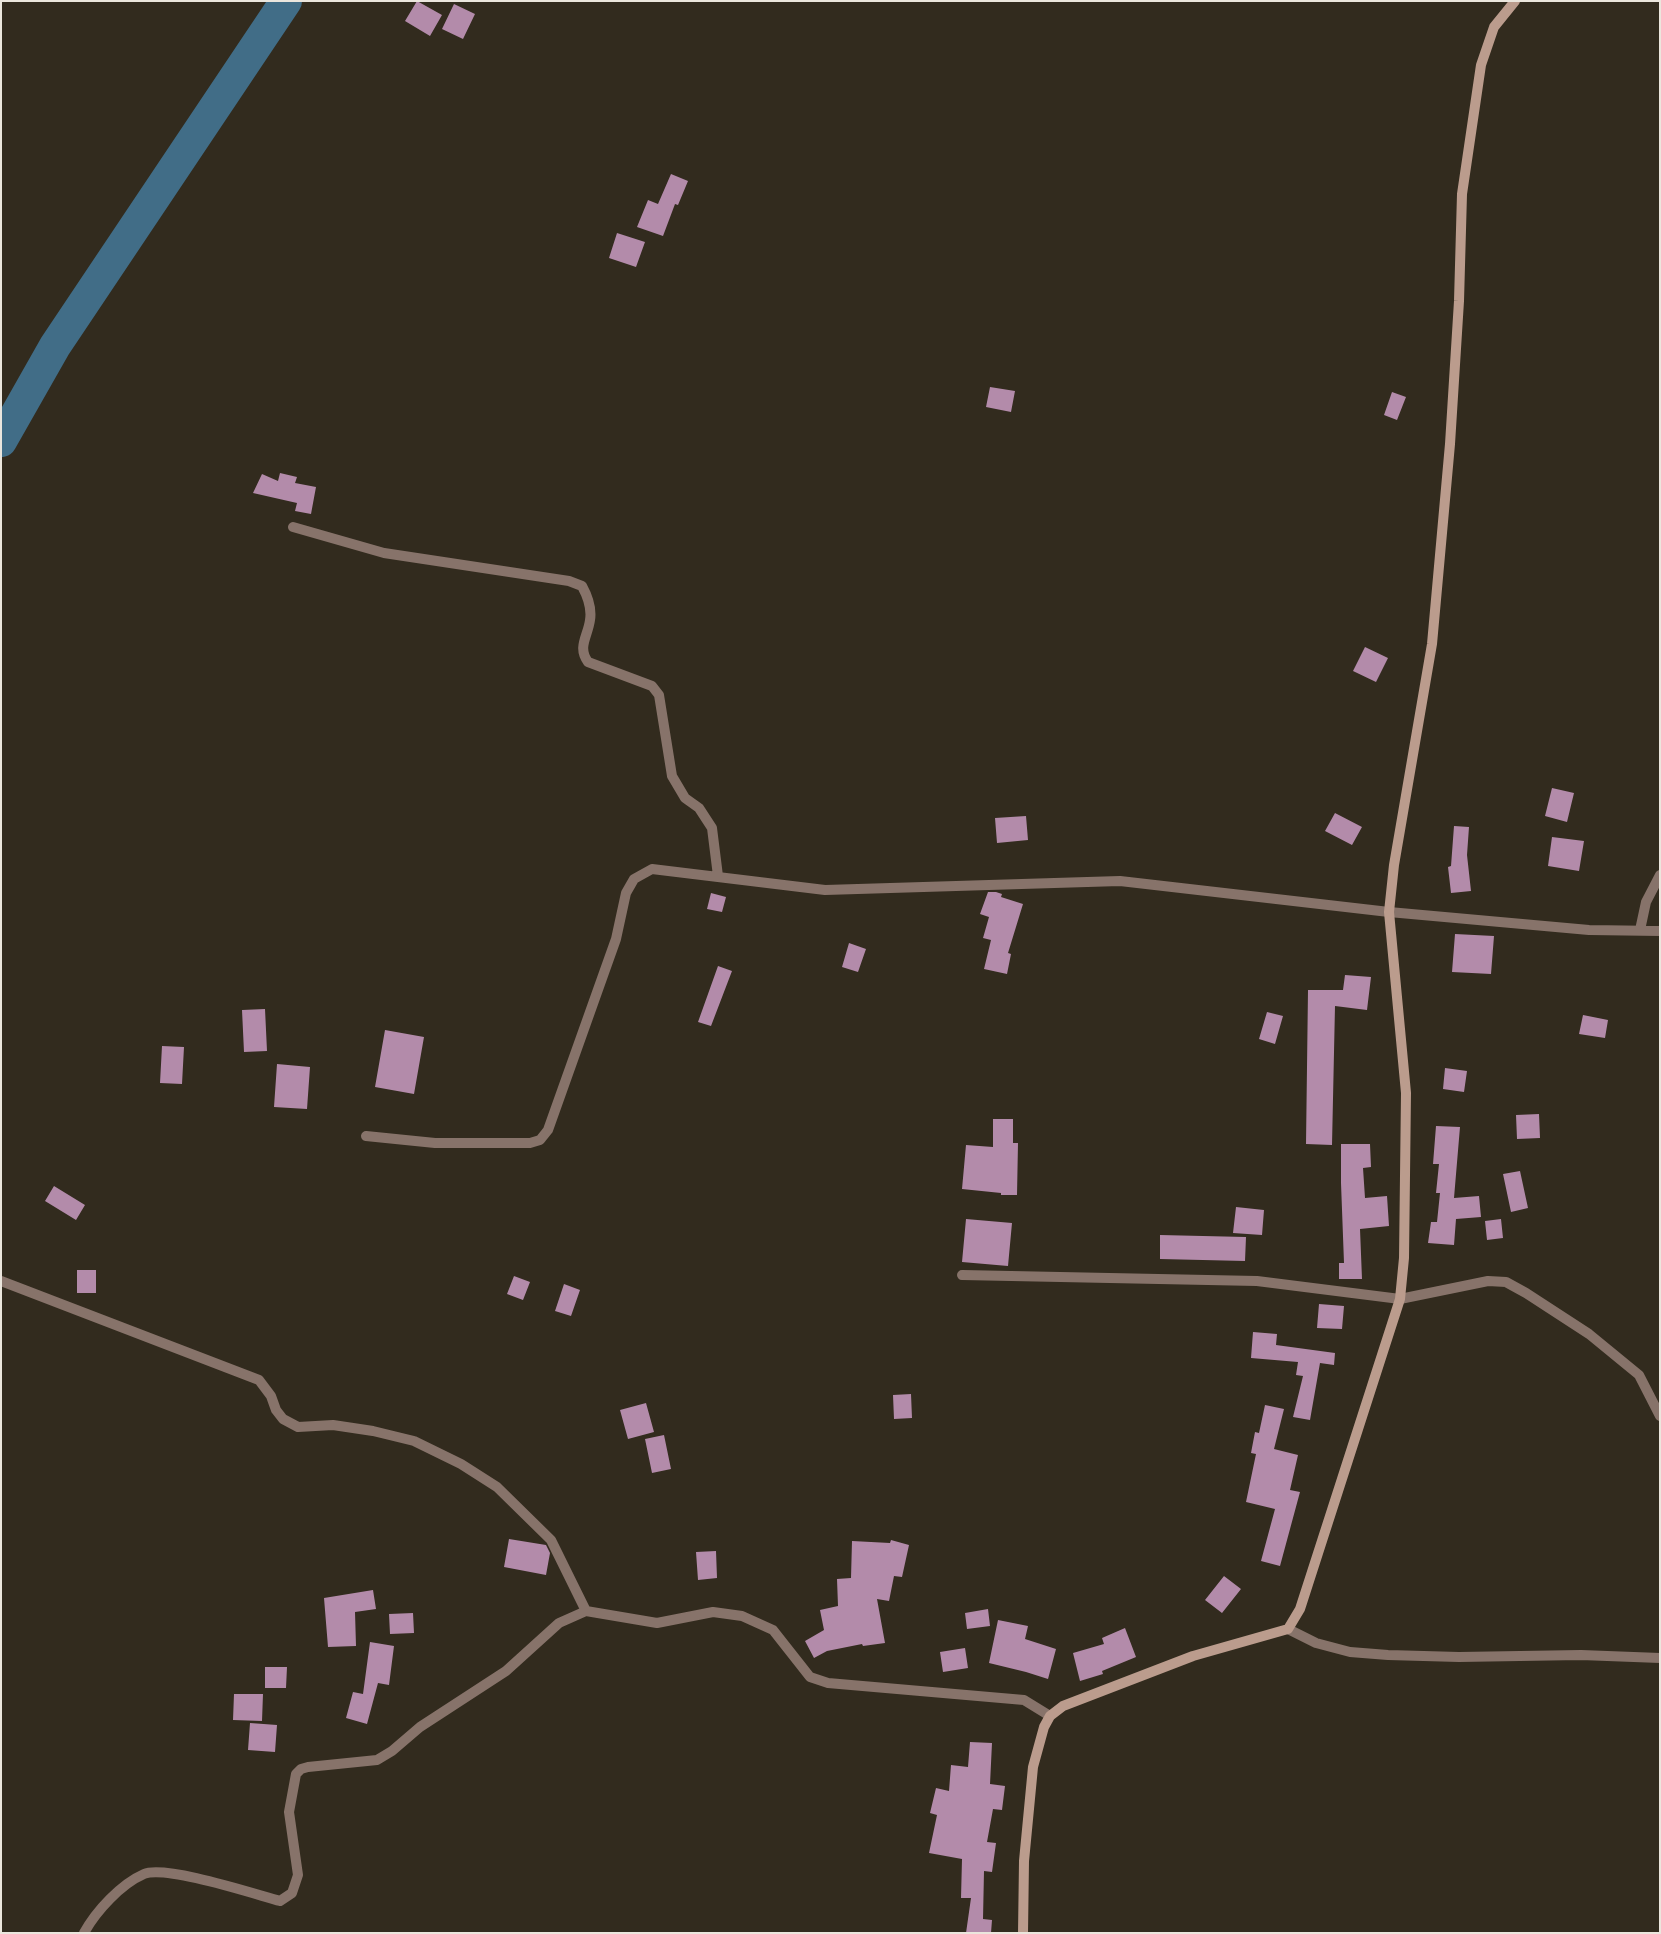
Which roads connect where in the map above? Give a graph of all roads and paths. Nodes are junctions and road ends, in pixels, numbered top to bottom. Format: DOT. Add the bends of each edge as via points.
graph roads {
  1 [pos="1514,1"];
  2 [pos="293,527"];
  3 [pos="718,876"];
  4 [pos="1660,876"];
  5 [pos="1389,912"];
  6 [pos="1640,930"];
  7 [pos="1660,931"];
  8 [pos="366,1136"];
  9 [pos="962,1275"];
  10 [pos="1,1281"];
  11 [pos="1400,1299"];
  12 [pos="1660,1416"];
  13 [pos="586,1611"];
  14 [pos="1288,1628"];
  15 [pos="1660,1658"];
  16 [pos="1050,1716"];
  17 [pos="84,1933"];
  18 [pos="1023,1933"];
  1 -- 5 [label="street" via="1494,27 1481,65 1463,184 1450,444 1432,644 1394,865"];
  2 -- 3 [label="street" via="384,552 569,581 582,586 589,599 591,619 583,655 588,662 652,686 659,695 672,776 685,798 699,808 712,828"];
  3 -- 5 [label="street" via="825,890 1120,881"];
  3 -- 8 [label="street" via="652,869 634,879 626,893 616,939 581,1040 548,1130 540,1140 530,1143 435,1143"];
  4 -- 6 [label="street" via="1646,902"];
  5 -- 6 [label="street" via="1589,930"];
  5 -- 11 [label="street" via="1406,1092 1404,1258"];
  6 -- 7 [label="street"];
  9 -- 11 [label="street" via="1257,1281"];
  10 -- 13 [label="street" via="259,1380 283,1419 298,1427 333,1425 373,1431 414,1441 461,1464 498,1487 551,1540"];
  11 -- 12 [label="street" via="1488,1281 1506,1282 1589,1334 1639,1375"];
  11 -- 14 [label="street" via="1300,1609"];
  13 -- 16 [label="street" via="657,1623 713,1612 742,1616 773,1630 810,1677 828,1683 1024,1700"];
  13 -- 17 [label="street" via="558,1623 506,1671 420,1727 377,1760 301,1769 296,1774 290,1812 298,1874 292,1893 280,1901 179,1874 146,1873 117,1891"];
  14 -- 15 [label="street" via="1316,1643 1350,1652 1468,1657 1581,1655"];
  14 -- 16 [label="street" via="1192,1656 1063,1706"];
  16 -- 18 [label="street" via="1033,1767 1024,1861"];
}
